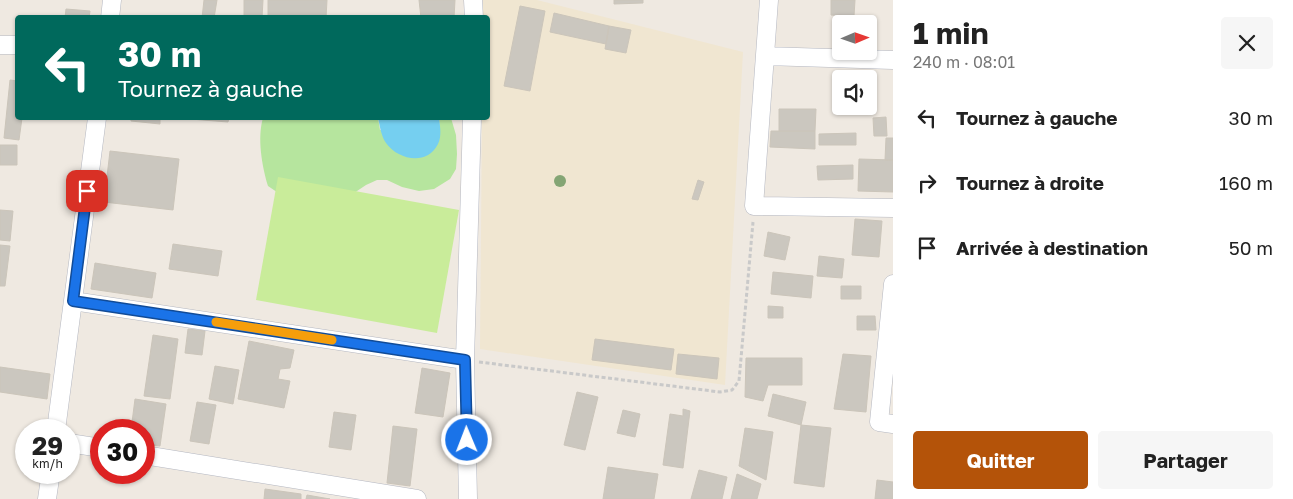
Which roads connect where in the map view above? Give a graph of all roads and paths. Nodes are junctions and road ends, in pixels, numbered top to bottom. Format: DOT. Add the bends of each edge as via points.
graph roads {
  1 [pos="112,0"];
  2 [pos="474,0"];
  3 [pos="770,0"];
  4 [pos="110,15"];
  5 [pos="474,15"];
  6 [pos="0,45"];
  7 [pos="15,45"];
  8 [pos="766,56"];
  9 [pos="893,60"];
  10 [pos="97,120"];
  11 [pos="472,120"];
  12 [pos="754,206"];
  13 [pos="893,208"];
  14 [pos="893,284"];
  15 [pos="73,301"];
  16 [pos="465,360"];
  17 [pos="57,419"];
  18 [pos="893,424"];
  19 [pos="155,457"];
  20 [pos="49,484"];
  21 [pos="47,499"];
  22 [pos="417,499"];
  23 [pos="468,499"];
  1 -- 4 [label="street"];
  2 -- 5 [label="street"];
  3 -- 8 [label="street"];
  6 -- 7 [label="street"];
  8 -- 9 [label="street"];
  8 -- 12 [label="street"];
  10 -- 15 [label="street"];
  11 -- 16 [label="street"];
  12 -- 13 [label="street"];
  12 -- 16 [label="path" via="739,381 732,390 720,392"];
  14 -- 18 [label="street" via="879,422"];
  15 -- 16 [label="street"];
  15 -- 17 [label="street"];
  16 -- 23 [label="street"];
  19 -- 22 [label="street"];
  20 -- 21 [label="street"];
}
